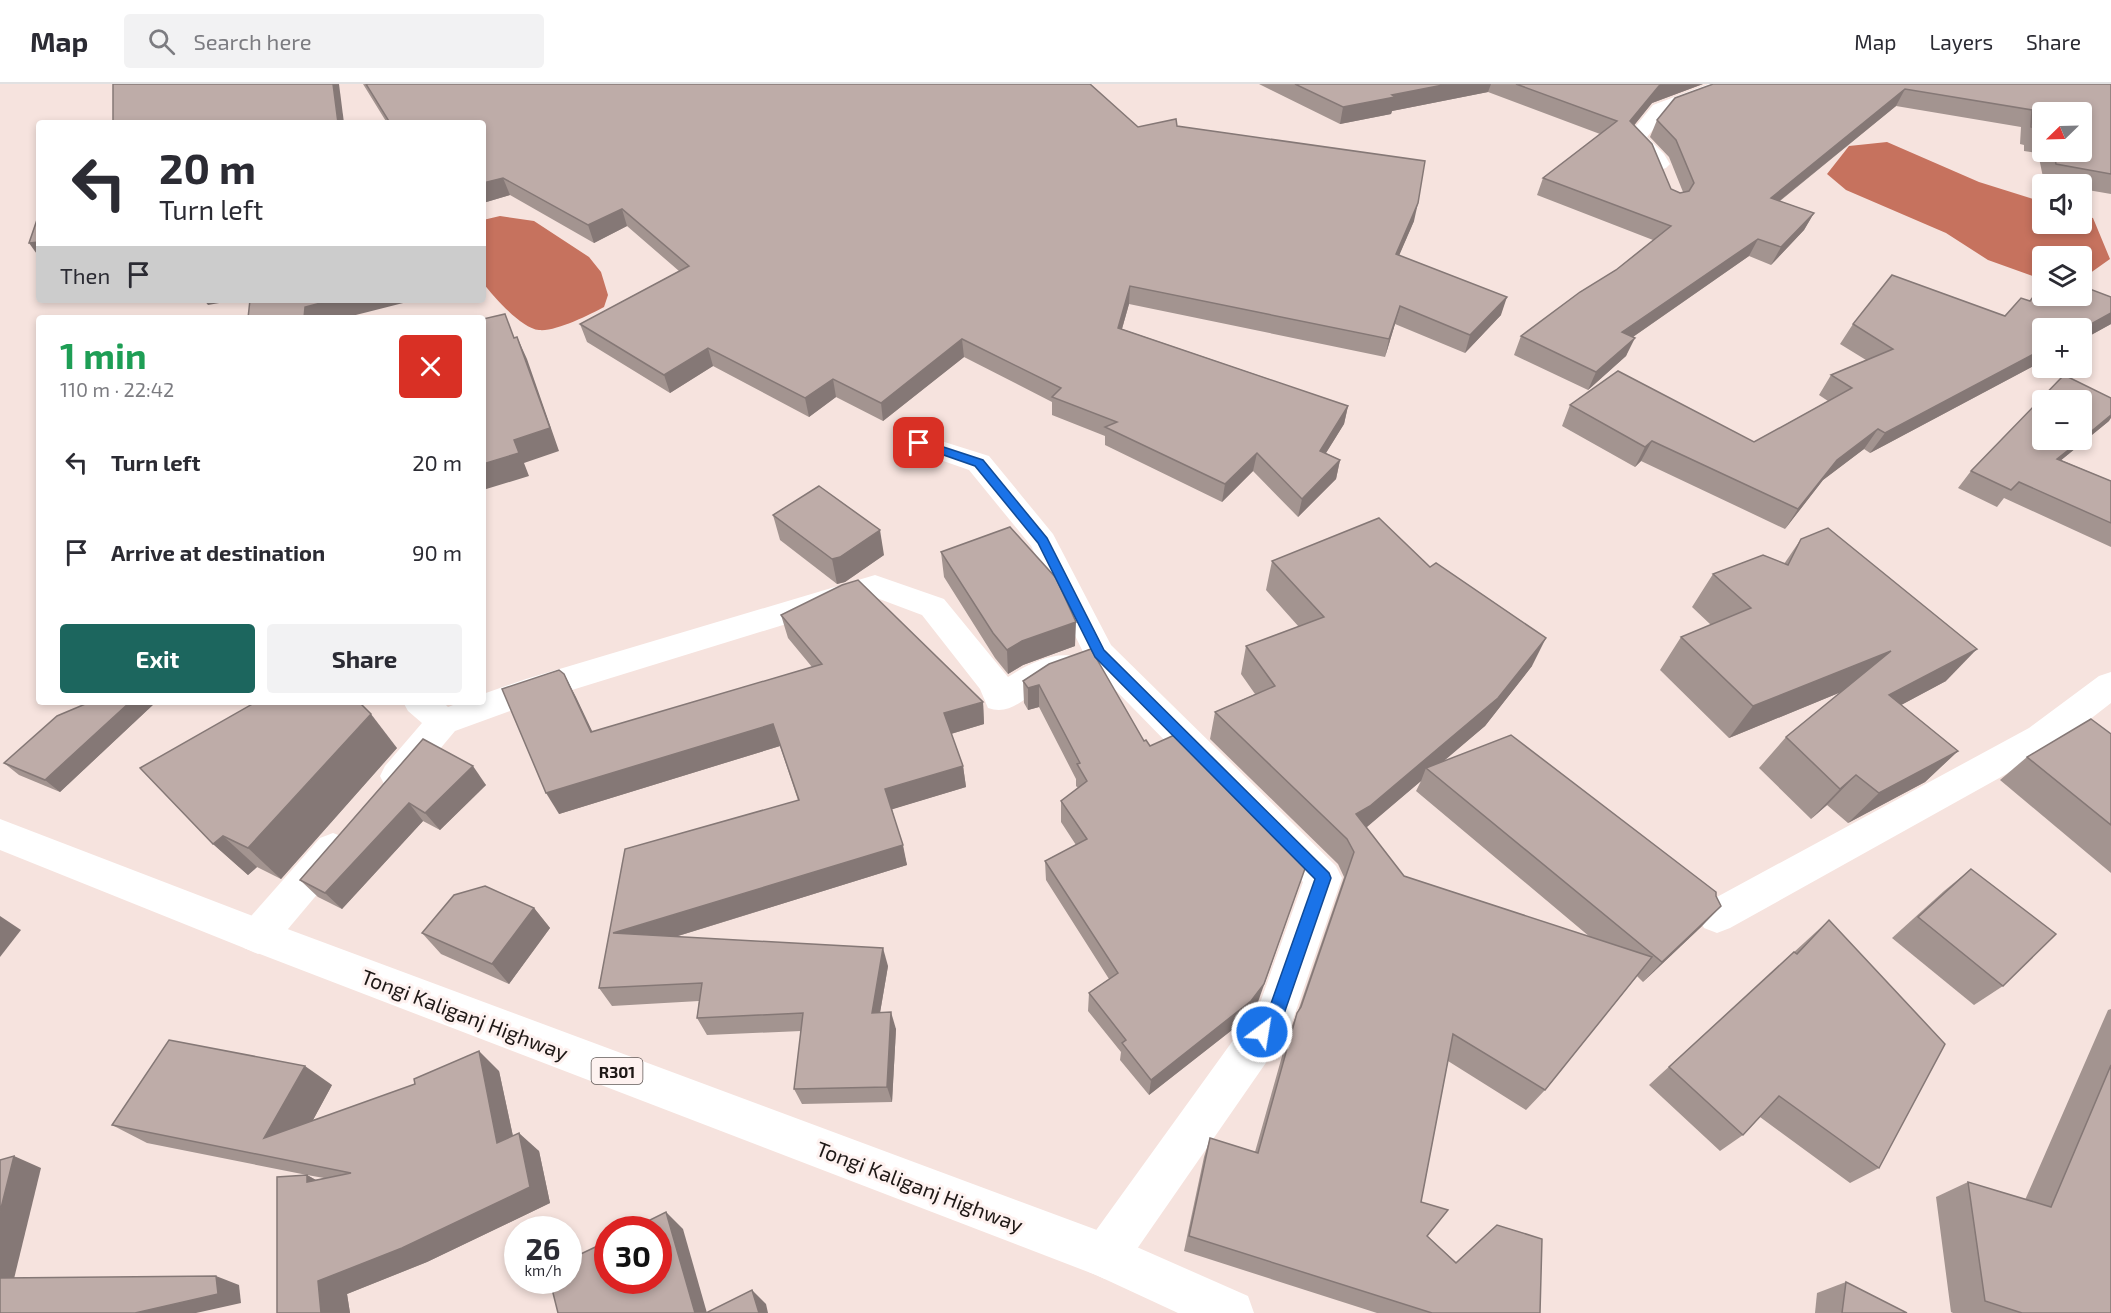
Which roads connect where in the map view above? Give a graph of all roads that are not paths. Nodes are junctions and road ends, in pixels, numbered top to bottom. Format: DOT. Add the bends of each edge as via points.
graph roads {
  1 [pos="1727,84"];
  2 [pos="1665,180"];
  3 [pos="919,443"];
  4 [pos="1100,653"];
  5 [pos="2111,685"];
  6 [pos="486,700"];
  7 [pos="463,705"];
  8 [pos="432,712"];
  9 [pos="374,802"];
  10 [pos="351,829"];
  11 [pos="0,834"];
  12 [pos="1717,916"];
  13 [pos="258,936"];
  14 [pos="1105,1256"];
  15 [pos="1231,1313"];
  1 -- 2 [label="street" via="1660,109 1636,138 1657,158"];
  3 -- 4 [label="street" via="979,463 1043,541"];
  4 -- 6 [label="street" via="1035,676 1000,699 995,684 933,607 875,586 538,688"];
  4 -- 14 [label="street" via="1323,878 1276,1014"];
  5 -- 12 [label="street" via="2042,738"];
  7 -- 8 [label="street"];
  8 -- 9 [label="street"];
  10 -- 13 [label="street"];
  11 -- 13 [label="street, Tongi Kaliganj Highway / R301"];
  13 -- 14 [label="street, Tongi Kaliganj Highway / R301"];
  14 -- 15 [label="street, Tongi Kaliganj Highway / R301"];
}
